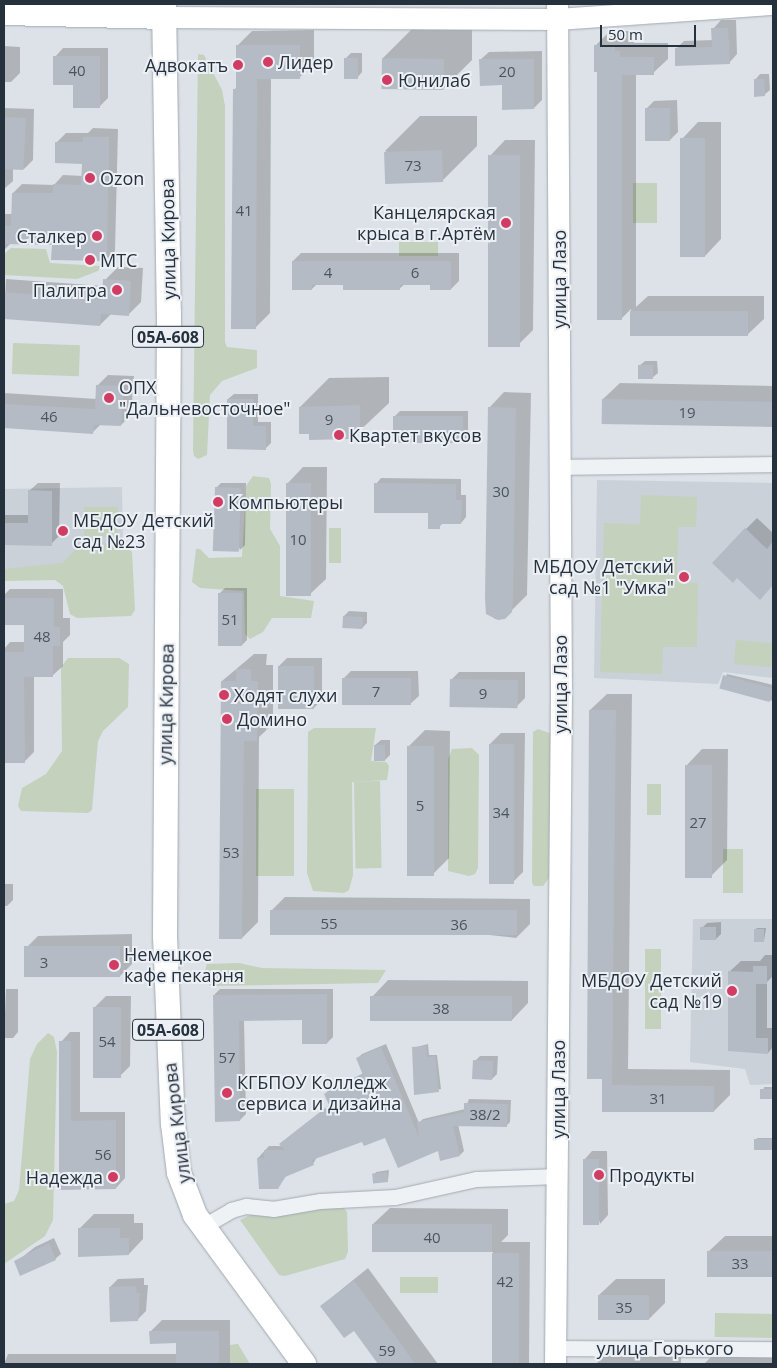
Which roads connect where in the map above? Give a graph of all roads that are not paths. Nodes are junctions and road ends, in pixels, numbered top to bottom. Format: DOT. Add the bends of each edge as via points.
graph roads {
  1 [pos="773,4"];
  2 [pos="164,10"];
  3 [pos="557,11"];
  4 [pos="4,13"];
  5 [pos="773,464"];
  6 [pos="560,467"];
  7 [pos="558,1176"];
  8 [pos="202,1227"];
  9 [pos="773,1349"];
  10 [pos="556,1356"];
  11 [pos="304,1364"];
  1 -- 3 [label="main road"];
  2 -- 3 [label="main road"];
  2 -- 4 [label="main road"];
  2 -- 8 [label="main road, улица Кирова / 05А-608" via="168,314 166,982 171,1098 179,1172"];
  3 -- 6 [label="main road, улица Лазо"];
  5 -- 6 [label="street"];
  6 -- 7 [label="main road, улица Лазо"];
  7 -- 8 [label="street" via="476,1179 395,1196 320,1201 272,1209 246,1206 231,1210"];
  7 -- 10 [label="main road, улица Лазо"];
  8 -- 11 [label="main road, улица Кирова / 05А-608"];
  9 -- 10 [label="street, улица Горького"];
}
